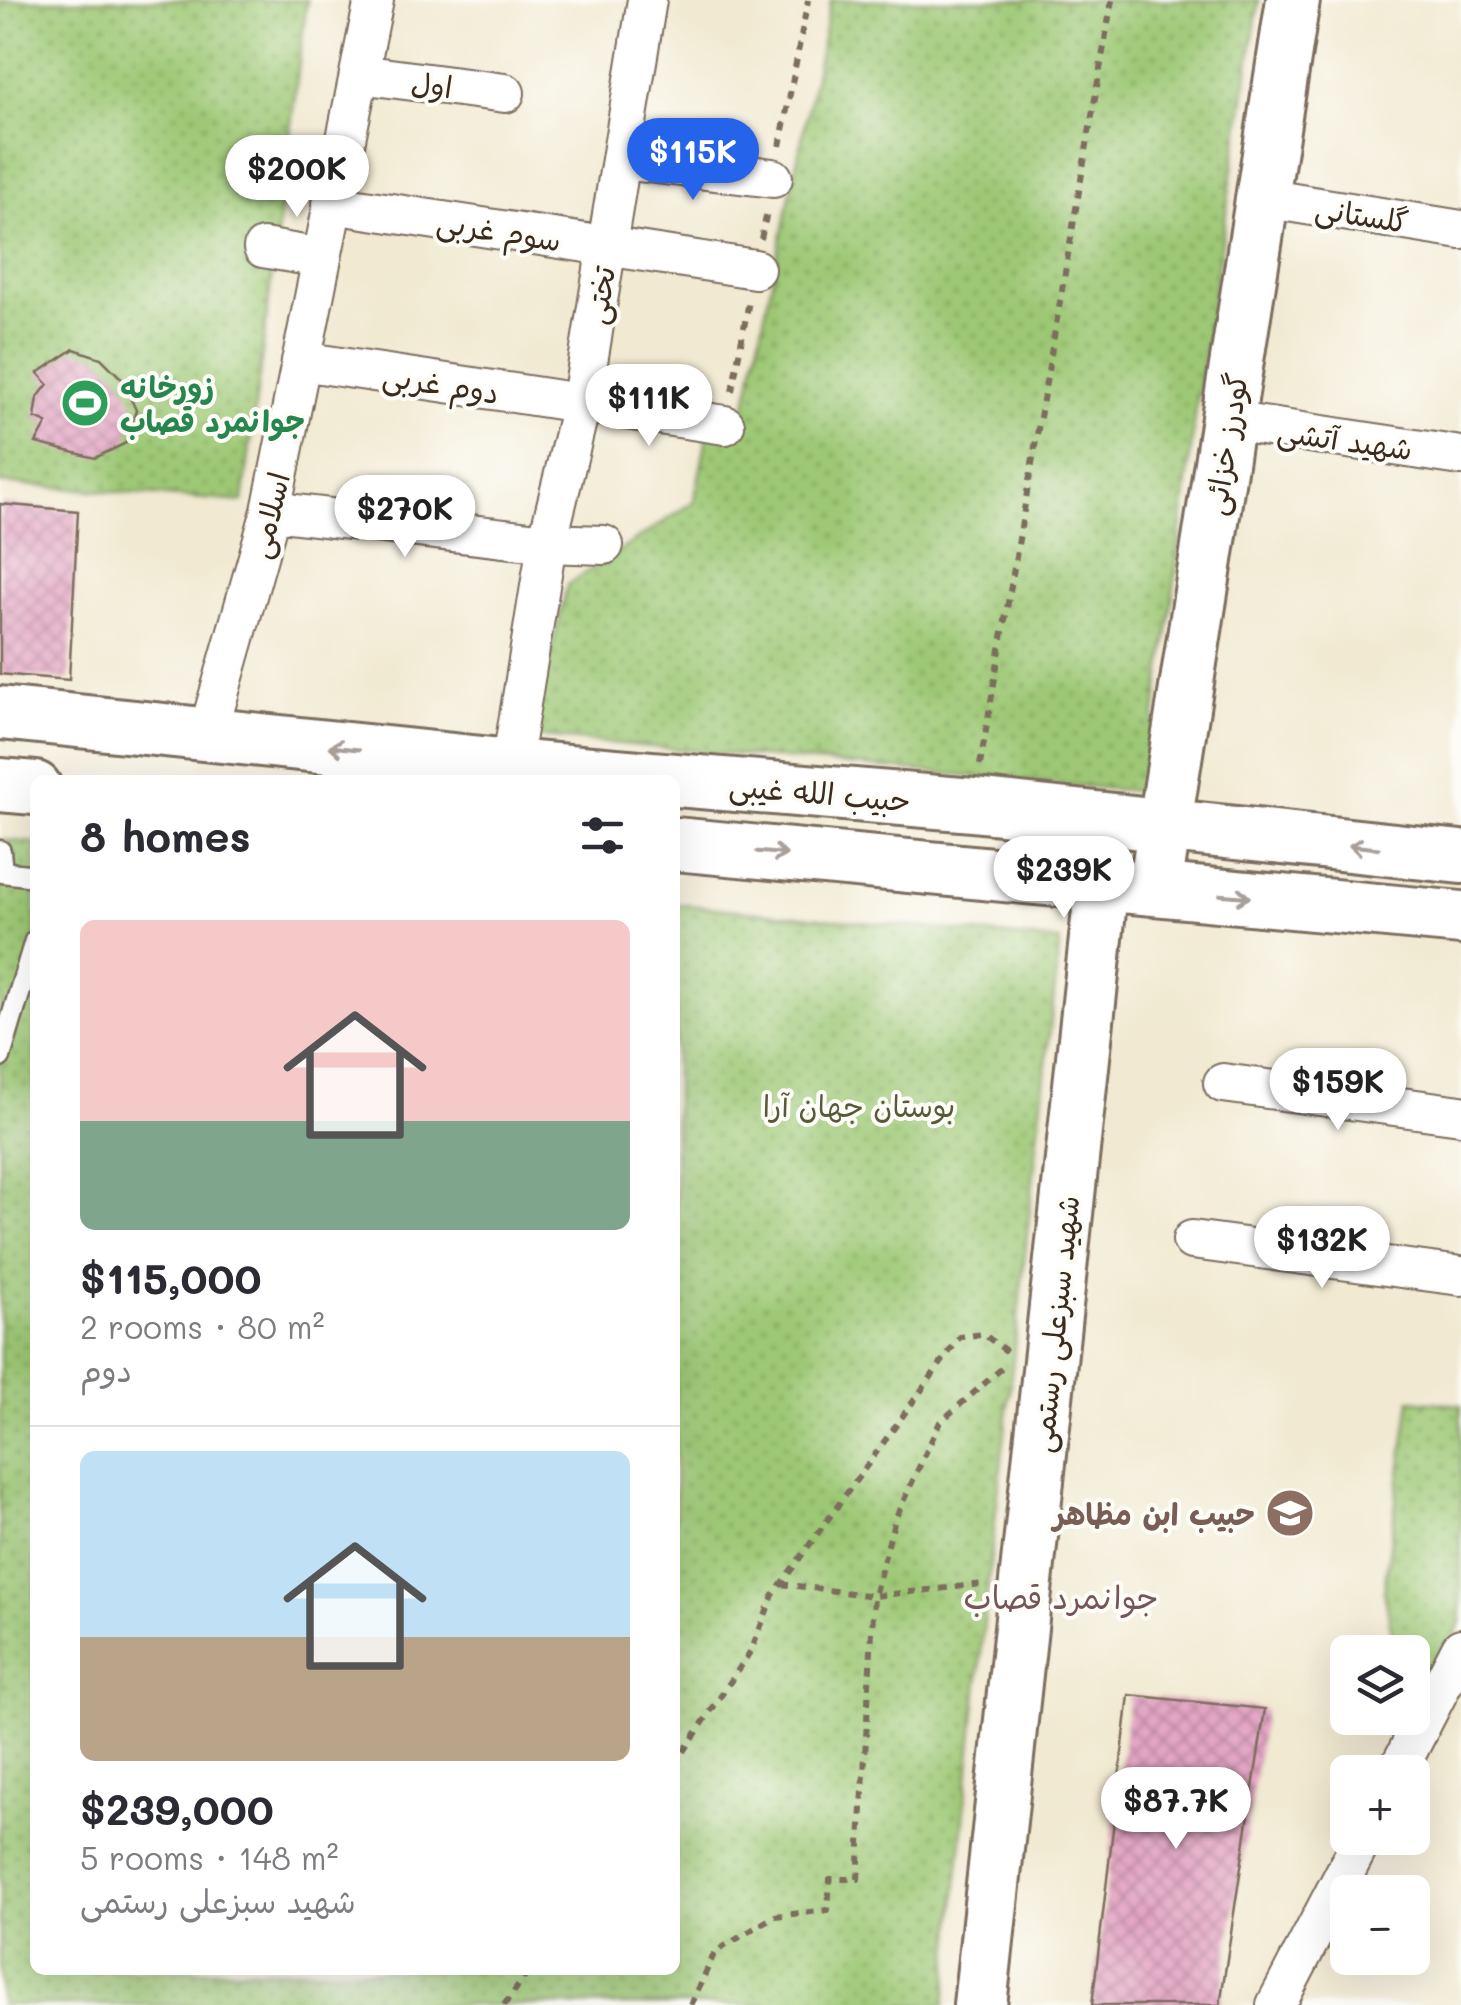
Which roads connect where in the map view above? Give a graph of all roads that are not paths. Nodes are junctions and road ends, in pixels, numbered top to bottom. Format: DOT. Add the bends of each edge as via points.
graph roads {
  1 [pos="374,0"];
  2 [pos="647,0"];
  3 [pos="1293,0"];
  4 [pos="359,74"];
  5 [pos="505,93"];
  6 [pos="621,160"];
  7 [pos="773,178"];
  8 [pos="1262,198"];
  9 [pos="332,204"];
  10 [pos="1461,230"];
  11 [pos="607,246"];
  12 [pos="263,248"];
  13 [pos="321,258"];
  14 [pos="756,269"];
  15 [pos="301,361"];
  16 [pos="581,405"];
  17 [pos="1228,421"];
  18 [pos="725,425"];
  19 [pos="1461,456"];
  20 [pos="271,511"];
  21 [pos="547,543"];
  22 [pos="604,545"];
  23 [pos="0,713"];
  24 [pos="208,733"];
  25 [pos="511,766"];
  26 [pos="618,775"];
  27 [pos="680,780"];
  28 [pos="0,786"];
  29 [pos="30,788"];
  30 [pos="1165,826"];
  31 [pos="680,844"];
  32 [pos="0,851"];
  33 [pos="1461,857"];
  34 [pos="30,875"];
  35 [pos="1102,882"];
  36 [pos="1156,888"];
  37 [pos="1461,918"];
  38 [pos="30,958"];
  39 [pos="0,1057"];
  40 [pos="1223,1083"];
  41 [pos="1461,1115"];
  42 [pos="1192,1240"];
  43 [pos="1461,1276"];
  44 [pos="1461,1648"];
  45 [pos="1405,1755"];
  46 [pos="1354,1855"];
  47 [pos="980,2005"];
  48 [pos="1276,2005"];
  1 -- 4 [label="street, اسلامی"];
  2 -- 6 [label="street, تختی"];
  3 -- 8 [label="main road, گودرز خزائی"];
  4 -- 5 [label="street, اول"];
  4 -- 9 [label="street, اسلامی"];
  6 -- 7 [label="street"];
  6 -- 11 [label="street, تختی"];
  8 -- 10 [label="street, گلستانی"];
  8 -- 17 [label="main road, گودرز خزائی"];
  9 -- 11 [label="street, سوم غربی"];
  9 -- 13 [label="street, اسلامی"];
  11 -- 14 [label="street, سوم غربی"];
  11 -- 16 [label="street, تختی"];
  12 -- 13 [label="street"];
  13 -- 15 [label="street, اسلامی"];
  15 -- 16 [label="street, دوم غربی"];
  15 -- 20 [label="street, اسلامی"];
  16 -- 18 [label="street, دوم غربی"];
  16 -- 21 [label="street, تختی"];
  17 -- 19 [label="street, شهید آتشی"];
  17 -- 30 [label="main road, گودرز خزائی"];
  20 -- 21 [label="street"];
  20 -- 24 [label="street, اسلامی"];
  21 -- 22 [label="street"];
  21 -- 25 [label="street, تختی"];
  23 -- 24 [label="main road, حبیب الله غیبی"];
  25 -- 24 [label="main road, حبیب الله غیبی, one-way"];
  25 -- 26 [label="main road, حبیب الله غیبی"];
  27 -- 30 [label="main road, حبیب الله غیبی"];
  28 -- 29 [label="main road"];
  33 -- 30 [label="main road, حبیب الله غیبی, one-way"];
  30 -- 36 [label="main road, گودرز خزائی"];
  31 -- 35 [label="main road, one-way"];
  32 -- 34 [label="lane" via="2,872"];
  35 -- 36 [label="main road"];
  35 -- 47 [label="main road, شهید سبزعلی رستمی"];
  36 -- 37 [label="main road, one-way"];
  38 -- 39 [label="lane"];
  40 -- 41 [label="street"];
  42 -- 43 [label="street"];
  44 -- 45 [label="street"];
  46 -- 48 [label="street"];
}
